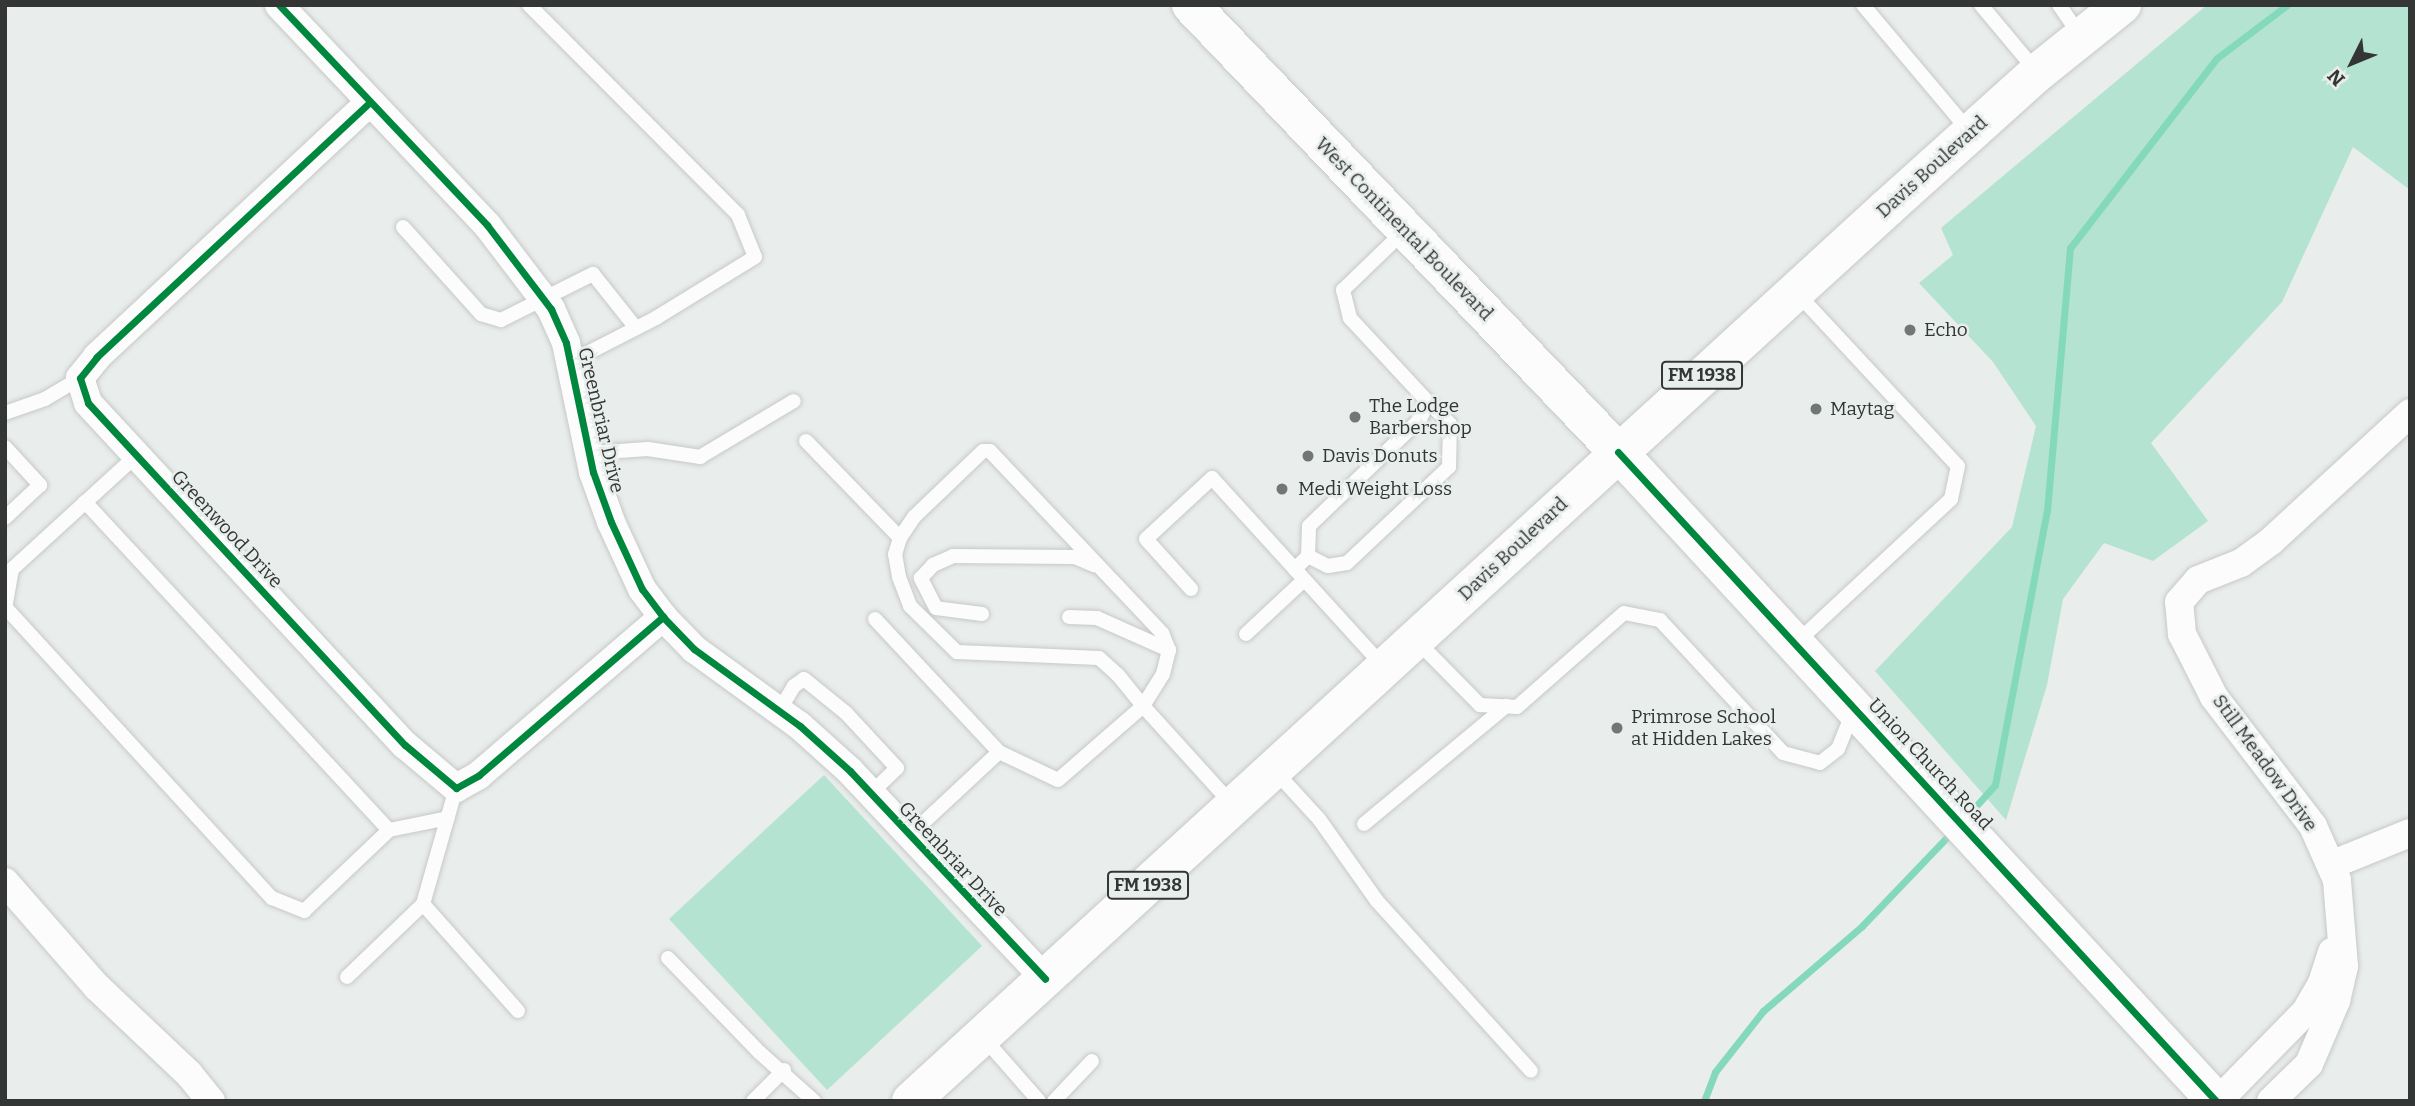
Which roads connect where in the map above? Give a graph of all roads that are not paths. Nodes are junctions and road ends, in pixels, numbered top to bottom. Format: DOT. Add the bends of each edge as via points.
graph roads {
  1 [pos="279,5"];
  2 [pos="529,5"];
  3 [pos="1191,5"];
  4 [pos="1863,5"];
  5 [pos="1981,5"];
  6 [pos="2059,5"];
  7 [pos="2122,5"];
  8 [pos="2081,37"];
  9 [pos="2038,73"];
  10 [pos="370,102"];
  11 [pos="1971,133"];
  12 [pos="403,227"];
  13 [pos="1404,231"];
  14 [pos="1796,291"];
  15 [pos="541,296"];
  16 [pos="636,328"];
  17 [pos="570,362"];
  18 [pos="80,378"];
  19 [pos="794,401"];
  20 [pos="1428,402"];
  21 [pos="2410,413"];
  22 [pos="5,414"];
  23 [pos="806,441"];
  24 [pos="5,447"];
  25 [pos="1618,452"];
  26 [pos="589,453"];
  27 [pos="137,455"];
  28 [pos="85,502"];
  29 [pos="5,518"];
  30 [pos="900,538"];
  31 [pos="1308,556"];
  32 [pos="1098,566"];
  33 [pos="1300,574"];
  34 [pos="1191,589"];
  35 [pos="982,614"];
  36 [pos="663,617"];
  37 [pos="1069,617"];
  38 [pos="875,619"];
  39 [pos="1246,634"];
  40 [pos="1416,640"];
  41 [pos="1796,643"];
  42 [pos="1169,650"];
  43 [pos="1385,668"];
  44 [pos="1143,706"];
  45 [pos="1506,706"];
  46 [pos="1855,706"];
  47 [pos="779,711"];
  48 [pos="999,752"];
  49 [pos="1274,770"];
  50 [pos="456,788"];
  51 [pos="871,793"];
  52 [pos="1234,806"];
  53 [pos="447,818"];
  54 [pos="1364,824"];
  55 [pos="390,830"];
  56 [pos="2410,833"];
  57 [pos="909,836"];
  58 [pos="2331,865"];
  59 [pos="5,882"];
  60 [pos="2339,893"];
  61 [pos="423,904"];
  62 [pos="668,958"];
  63 [pos="347,976"];
  64 [pos="1045,979"];
  65 [pos="518,1011"];
  66 [pos="982,1036"];
  67 [pos="1092,1061"];
  68 [pos="784,1070"];
  69 [pos="1531,1072"];
  70 [pos="211,1101"];
  71 [pos="753,1101"];
  72 [pos="814,1101"];
  73 [pos="911,1101"];
  74 [pos="1039,1101"];
  75 [pos="1054,1101"];
  76 [pos="2217,1101"];
  77 [pos="2271,1101"];
  1 -- 10 [label="street, Greenbriar Drive"];
  2 -- 16 [label="lane" via="738,215 755,257"];
  3 -- 13 [label="main road, West Continental Boulevard"];
  4 -- 11 [label="lane"];
  5 -- 9 [label="lane"];
  6 -- 8 [label="lane"];
  7 -- 8 [label="main road, Davis Boulevard / FM 1938"];
  8 -- 9 [label="main road, Davis Boulevard / FM 1938"];
  9 -- 11 [label="main road, Davis Boulevard / FM 1938"];
  10 -- 15 [label="street, Greenbriar Drive" via="487,225"];
  10 -- 18 [label="street" via="114,340"];
  11 -- 14 [label="main road, Davis Boulevard / FM 1938"];
  12 -- 15 [label="lane" via="481,314 501,320 528,309"];
  13 -- 20 [label="lane" via="1343,289 1350,318"];
  13 -- 25 [label="main road, West Continental Boulevard"];
  14 -- 25 [label="main road, Davis Boulevard / FM 1938"];
  14 -- 41 [label="lane" via="1958,466 1951,499"];
  15 -- 16 [label="lane" via="593,274"];
  15 -- 17 [label="street, Greenbriar Drive" via="551,309"];
  16 -- 17 [label="lane"];
  17 -- 26 [label="street, Greenbriar Drive"];
  18 -- 22 [label="lane" via="46,399"];
  18 -- 27 [label="street, Greenwood Drive" via="88,403"];
  19 -- 26 [label="lane" via="700,457 648,449"];
  20 -- 31 [label="lane" via="1420,419 1309,526"];
  20 -- 31 [label="lane" via="1450,424 1449,467 1347,564 1328,566"];
  21 -- 58 [label="street, Still Meadow Drive" via="2263,547 2233,567 2198,580 2179,602 2182,634 2214,697 2313,826"];
  23 -- 30 [label="lane"];
  24 -- 29 [label="lane" via="40,485"];
  25 -- 40 [label="main road, Davis Boulevard / FM 1938"];
  25 -- 41 [label="main road, Union Church Road"];
  26 -- 36 [label="street, Greenbriar Drive" via="611,522 642,589"];
  27 -- 28 [label="lane"];
  27 -- 50 [label="street, Greenwood Drive" via="405,744"];
  28 -- 55 [label="lane"];
  28 -- 55 [label="lane" via="12,569 5,607 272,898 304,911"];
  30 -- 32 [label="lane" via="914,517 984,451 990,451"];
  30 -- 44 [label="lane" via="895,554 911,606 957,652 1099,658"];
  31 -- 33 [label="lane"];
  32 -- 35 [label="lane" via="1075,557 953,556 933,565 921,579 936,608"];
  32 -- 42 [label="lane" via="1162,633"];
  33 -- 34 [label="lane" via="1212,478 1146,539"];
  33 -- 39 [label="lane"];
  33 -- 43 [label="lane"];
  36 -- 47 [label="street, Greenbriar Drive" via="694,649"];
  36 -- 50 [label="street" via="479,775"];
  37 -- 42 [label="lane" via="1097,618"];
  38 -- 48 [label="lane"];
  40 -- 43 [label="main road, Davis Boulevard / FM 1938"];
  40 -- 45 [label="lane" via="1480,705"];
  41 -- 46 [label="main road, Union Church Road"];
  42 -- 44 [label="lane" via="1163,674"];
  43 -- 49 [label="main road, Davis Boulevard / FM 1938"];
  44 -- 48 [label="lane" via="1058,780"];
  44 -- 52 [label="lane"];
  45 -- 46 [label="lane" via="1517,707 1624,613 1660,620 1783,753 1820,764 1838,749"];
  45 -- 54 [label="lane"];
  46 -- 76 [label="main road, Union Church Road"];
  47 -- 51 [label="street, Greenbriar Drive"];
  47 -- 51 [label="lane" via="794,686 804,679 846,713 897,768"];
  48 -- 57 [label="lane"];
  49 -- 52 [label="main road, Davis Boulevard / FM 1938"];
  49 -- 69 [label="lane" via="1319,819 1377,901"];
  50 -- 53 [label="lane"];
  51 -- 57 [label="street, Greenbriar Drive"];
  52 -- 64 [label="main road, Davis Boulevard / FM 1938"];
  53 -- 55 [label="lane"];
  53 -- 61 [label="lane"];
  56 -- 58 [label="street"];
  57 -- 64 [label="street, Greenbriar Drive"];
  58 -- 60 [label="street, Still Meadow Drive"];
  59 -- 70 [label="street" via="97,987 189,1074"];
  60 -- 76 [label="street, Still Meadow Drive" via="2332,952 2314,997"];
  60 -- 77 [label="street, Still Meadow Drive" via="2344,966 2336,1001 2309,1064"];
  61 -- 63 [label="lane"];
  61 -- 65 [label="lane"];
  62 -- 68 [label="lane" via="759,1052"];
  64 -- 66 [label="main road, Davis Boulevard / FM 1938"];
  66 -- 73 [label="main road, Davis Boulevard / FM 1938"];
  66 -- 74 [label="lane"];
  67 -- 75 [label="lane"];
  68 -- 71 [label="lane"];
  68 -- 72 [label="lane"];
}
